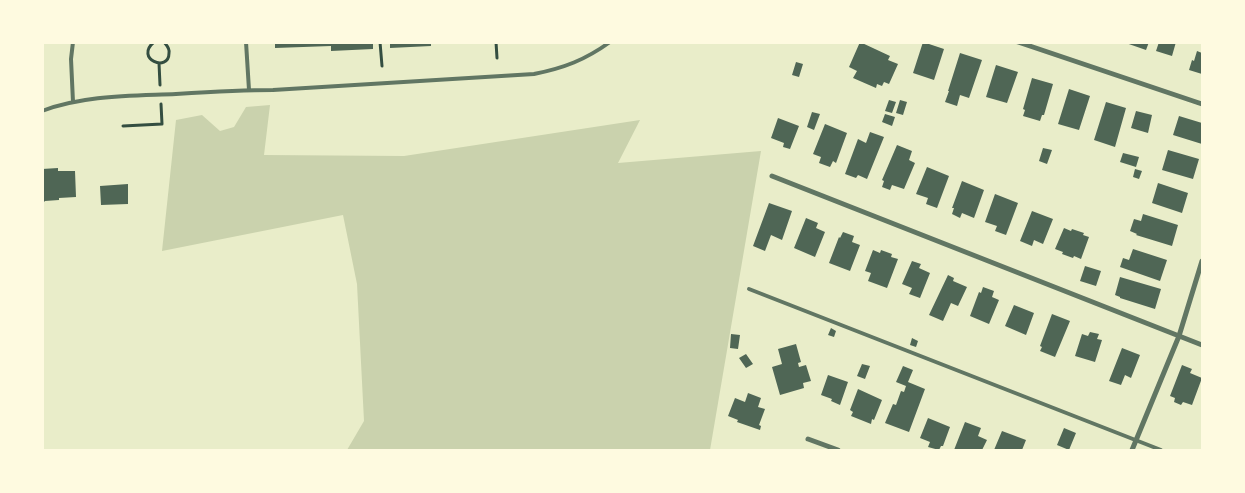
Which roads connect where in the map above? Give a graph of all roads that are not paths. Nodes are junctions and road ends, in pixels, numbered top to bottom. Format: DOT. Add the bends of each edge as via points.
graph roads {
  1 [pos="72,42"];
  2 [pos="246,42"];
  3 [pos="610,42"];
  4 [pos="1018,42"];
  5 [pos="249,90"];
  6 [pos="73,102"];
  7 [pos="1202,104"];
  8 [pos="42,111"];
  9 [pos="772,176"];
  10 [pos="1202,261"];
  11 [pos="749,289"];
  12 [pos="1179,336"];
  13 [pos="1202,345"];
  14 [pos="808,439"];
  15 [pos="1136,440"];
  16 [pos="838,450"];
  17 [pos="1132,450"];
  18 [pos="1161,450"];
  1 -- 6 [label="lane"];
  2 -- 5 [label="lane"];
  3 -- 5 [label="lane" via="577,62 534,74"];
  4 -- 7 [label="street"];
  5 -- 6 [label="lane"];
  6 -- 8 [label="lane"];
  9 -- 12 [label="street"];
  10 -- 12 [label="street"];
  11 -- 15 [label="lane"];
  12 -- 13 [label="street"];
  12 -- 15 [label="street"];
  14 -- 16 [label="street"];
  15 -- 17 [label="street"];
  15 -- 18 [label="lane"];
}
